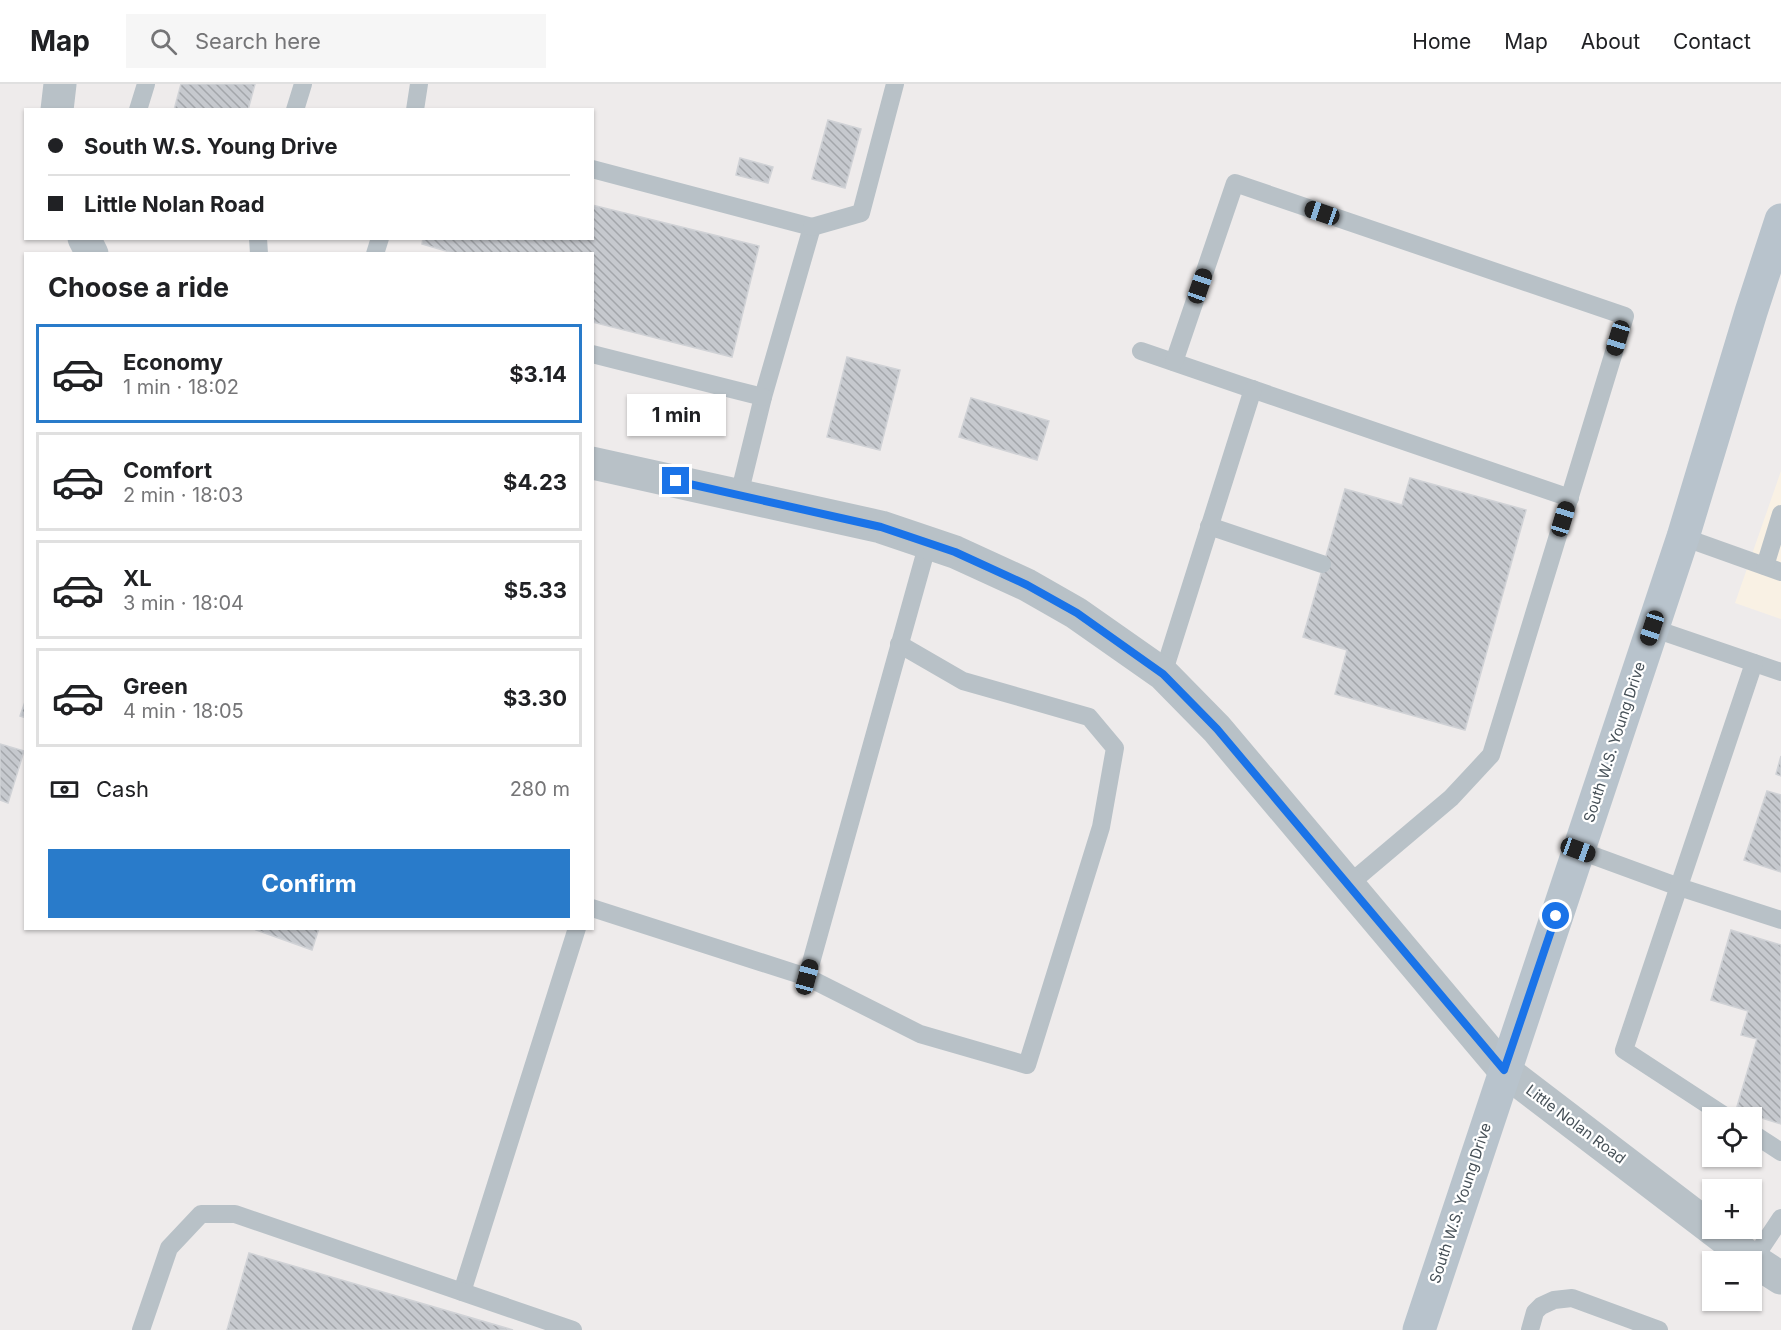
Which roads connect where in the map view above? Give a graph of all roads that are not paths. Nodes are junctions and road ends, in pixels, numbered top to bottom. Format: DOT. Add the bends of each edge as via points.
graph roads {
  1 [pos="60,84"];
  2 [pos="146,84"];
  3 [pos="303,84"];
  4 [pos="419,84"];
  5 [pos="895,84"];
  6 [pos="57,108"];
  7 [pos="139,108"];
  8 [pos="296,108"];
  9 [pos="415,108"];
  10 [pos="594,170"];
  11 [pos="812,227"];
  12 [pos="1780,228"];
  13 [pos="1141,351"];
  14 [pos="594,355"];
  15 [pos="1174,362"];
  16 [pos="1252,389"];
  17 [pos="763,397"];
  18 [pos="594,463"];
  19 [pos="739,495"];
  20 [pos="1570,498"];
  21 [pos="1781,514"];
  22 [pos="1209,526"];
  23 [pos="1683,537"];
  24 [pos="928,543"];
  25 [pos="1322,564"];
  26 [pos="1773,569"];
  27 [pos="1652,628"];
  28 [pos="899,644"];
  29 [pos="1754,663"];
  30 [pos="1781,672"];
  31 [pos="1163,674"];
  32 [pos="1578,850"];
  33 [pos="1348,885"];
  34 [pos="1679,887"];
  35 [pos="594,909"];
  36 [pos="1781,920"];
  37 [pos="576,930"];
  38 [pos="807,977"];
  39 [pos="1504,1070"];
  40 [pos="1711,1107"];
  41 [pos="1762,1140"];
  42 [pos="1781,1152"];
  43 [pos="1781,1218"];
  44 [pos="1741,1251"];
  45 [pos="1759,1251"];
  46 [pos="1762,1266"];
  47 [pos="1781,1278"];
  48 [pos="462,1292"];
  49 [pos="141,1330"];
  50 [pos="573,1330"];
  51 [pos="1419,1330"];
  52 [pos="1530,1330"];
  53 [pos="1659,1330"];
  1 -- 6 [label="street"];
  2 -- 7 [label="lane"];
  3 -- 8 [label="lane"];
  4 -- 9 [label="lane"];
  5 -- 11 [label="lane" via="861,213"];
  10 -- 11 [label="lane"];
  11 -- 17 [label="lane"];
  12 -- 23 [label="main road, South W.S. Young Drive"];
  13 -- 15 [label="lane"];
  14 -- 17 [label="lane"];
  15 -- 16 [label="lane"];
  15 -- 20 [label="lane" via="1235,183 1625,316"];
  16 -- 20 [label="lane"];
  16 -- 22 [label="lane"];
  17 -- 19 [label="lane"];
  18 -- 19 [label="street, Little Nolan Road"];
  19 -- 24 [label="street, Little Nolan Road" via="881,527"];
  20 -- 33 [label="lane" via="1491,755 1451,798"];
  21 -- 26 [label="lane"];
  22 -- 25 [label="lane"];
  22 -- 31 [label="lane"];
  23 -- 26 [label="lane"];
  23 -- 27 [label="main road, South W.S. Young Drive"];
  24 -- 28 [label="lane"];
  24 -- 31 [label="street, Little Nolan Road" via="1027,585 1077,613"];
  27 -- 29 [label="lane"];
  27 -- 32 [label="main road, South W.S. Young Drive"];
  28 -- 38 [label="lane"];
  28 -- 38 [label="lane" via="963,681 1089,717 1115,748 1101,827 1027,1065 920,1034"];
  29 -- 30 [label="lane"];
  29 -- 34 [label="lane"];
  31 -- 33 [label="street, Little Nolan Road" via="1217,729"];
  32 -- 34 [label="lane"];
  32 -- 39 [label="main road, South W.S. Young Drive"];
  33 -- 39 [label="street, Little Nolan Road"];
  34 -- 36 [label="lane"];
  34 -- 40 [label="lane" via="1624,1050"];
  35 -- 38 [label="lane"];
  37 -- 48 [label="lane"];
  39 -- 44 [label="street, Little Nolan Road"];
  39 -- 51 [label="main road, South W.S. Young Drive"];
  41 -- 42 [label="lane"];
  43 -- 45 [label="lane"];
  46 -- 47 [label="street, Little Nolan Road"];
  48 -- 49 [label="lane" via="235,1214 201,1214 169,1248"];
  48 -- 50 [label="lane"];
  52 -- 53 [label="lane" via="1541,1306 1572,1298"];
}
